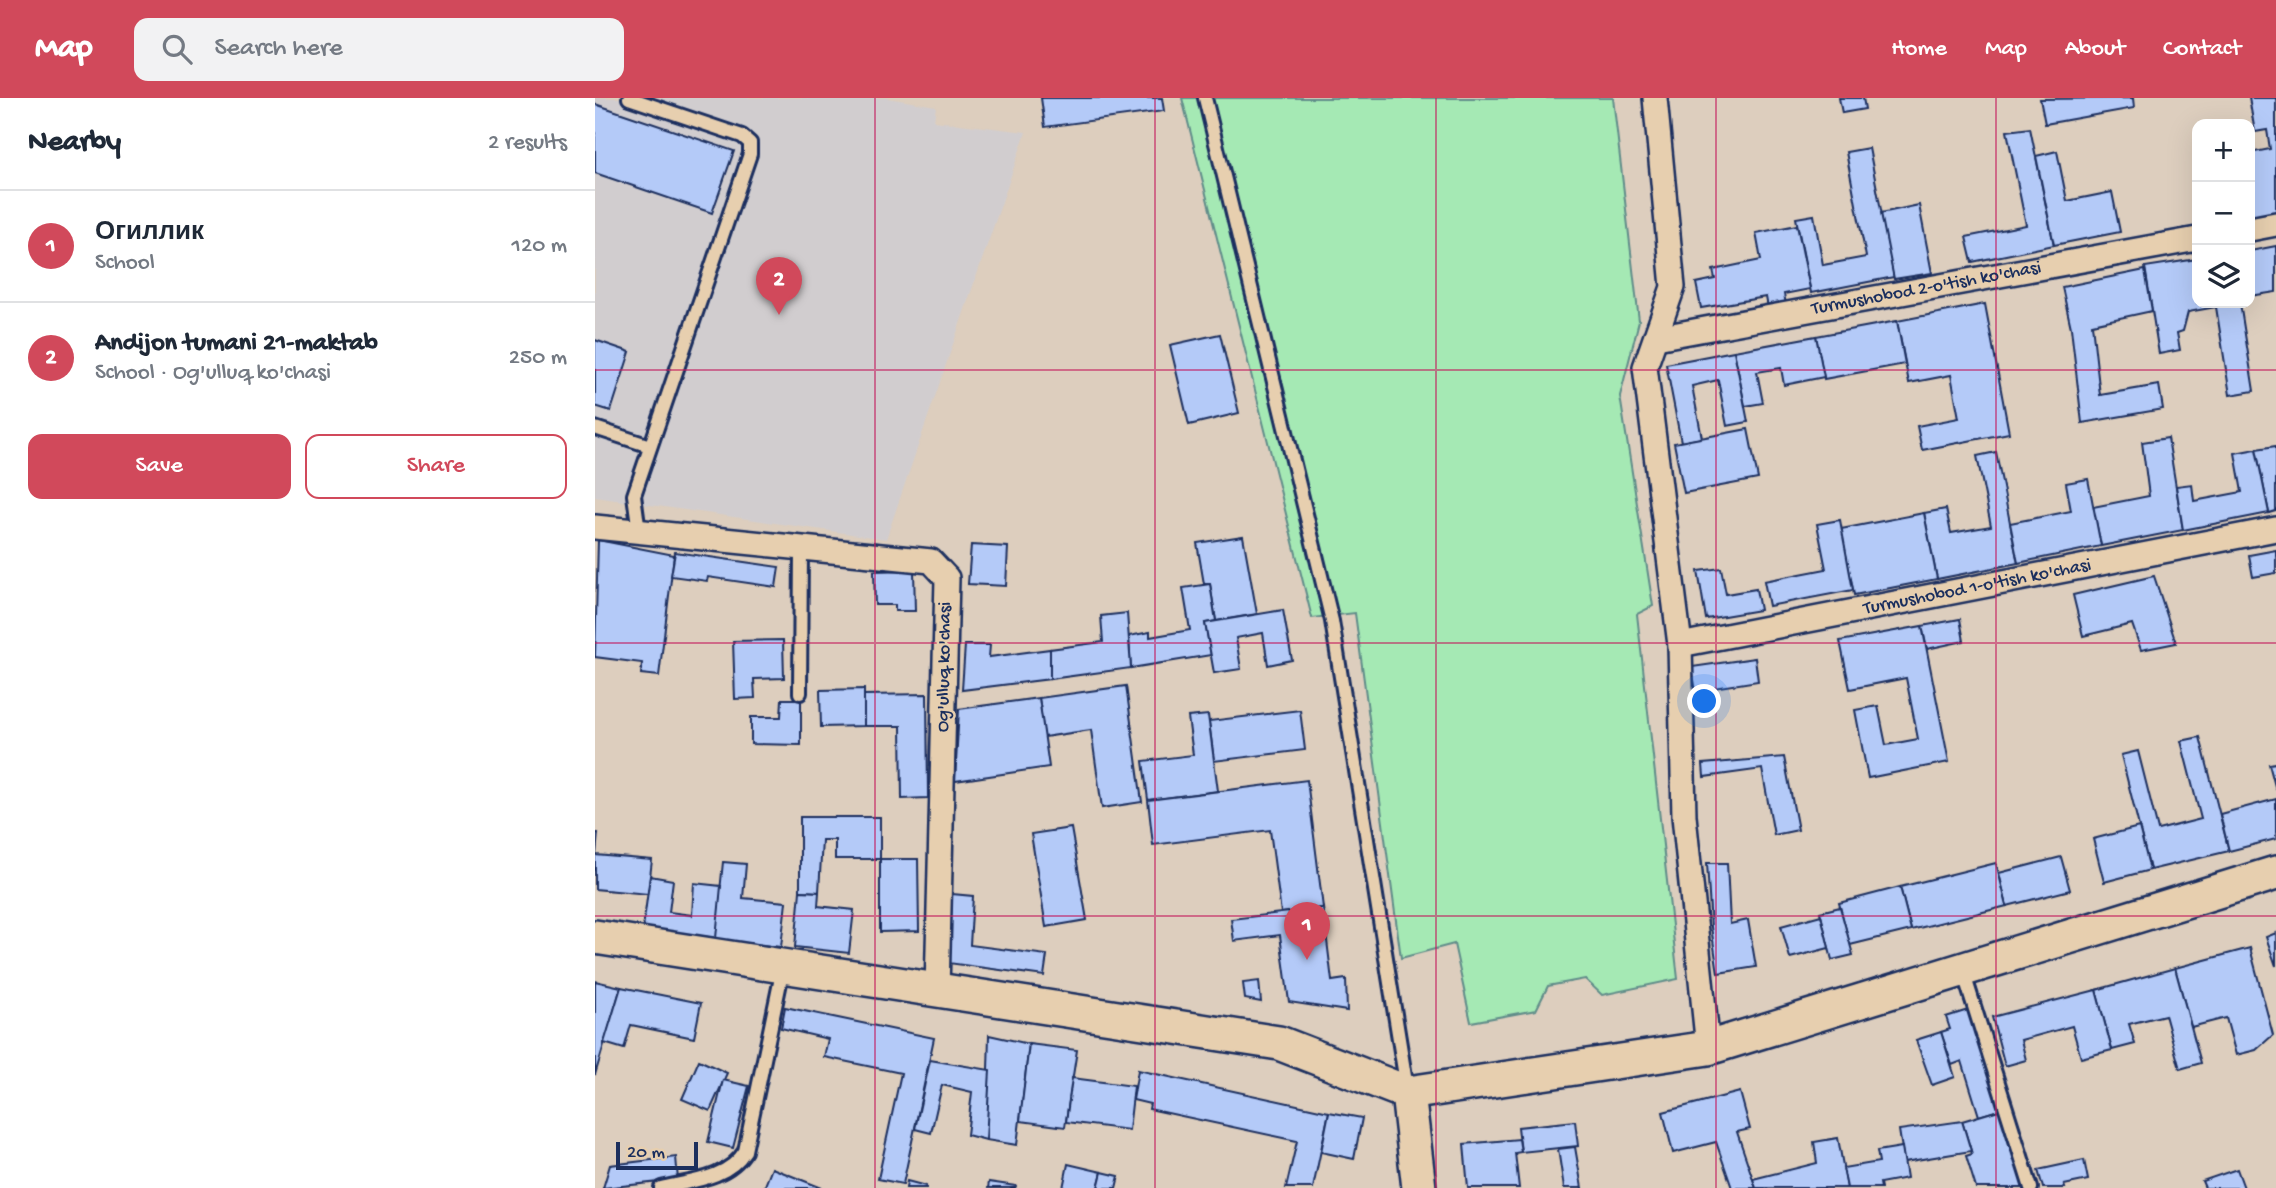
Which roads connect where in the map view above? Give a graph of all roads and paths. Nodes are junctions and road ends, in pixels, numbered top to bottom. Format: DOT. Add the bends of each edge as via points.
graph roads {
  1 [pos="629,98"];
  2 [pos="1205,98"];
  3 [pos="1655,98"];
  4 [pos="2276,225"];
  5 [pos="2255,228"];
  6 [pos="2192,240"];
  7 [pos="1656,338"];
  8 [pos="595,428"];
  9 [pos="650,446"];
  10 [pos="595,527"];
  11 [pos="2276,529"];
  12 [pos="639,532"];
  13 [pos="801,548"];
  14 [pos="1680,645"];
  15 [pos="800,693"];
  16 [pos="2276,873"];
  17 [pos="595,937"];
  18 [pos="783,967"];
  19 [pos="1962,970"];
  20 [pos="937,991"];
  21 [pos="1708,1048"];
  22 [pos="1408,1093"];
  23 [pos="661,1188"];
  24 [pos="1419,1188"];
  25 [pos="2031,1188"];
  1 -- 9 [label="lane" via="742,136 750,143"];
  2 -- 22 [label="lane" via="1332,621"];
  3 -- 7 [label="street" via="1673,288"];
  4 -- 5 [label="street"];
  6 -- 7 [label="street, Turmushobod 2-o'tish ko'chasi"];
  7 -- 14 [label="street" via="1645,367"];
  8 -- 9 [label="lane"];
  9 -- 12 [label="lane" via="633,495"];
  10 -- 12 [label="street, Og'ulluq ko'chasi"];
  11 -- 14 [label="street, Turmushobod 1-o'tish ko'chasi"];
  12 -- 13 [label="street, Og'ulluq ko'chasi"];
  13 -- 15 [label="lane"];
  13 -- 20 [label="street, Og'ulluq ko'chasi" via="931,561 947,578"];
  14 -- 21 [label="street" via="1684,816"];
  16 -- 19 [label="street"];
  17 -- 18 [label="street"];
  18 -- 20 [label="street"];
  18 -- 23 [label="lane" via="745,1152 738,1164 726,1171"];
  19 -- 21 [label="street"];
  19 -- 25 [label="lane"];
  20 -- 22 [label="street" via="1279,1042"];
  21 -- 22 [label="street"];
  22 -- 24 [label="street"];
}
